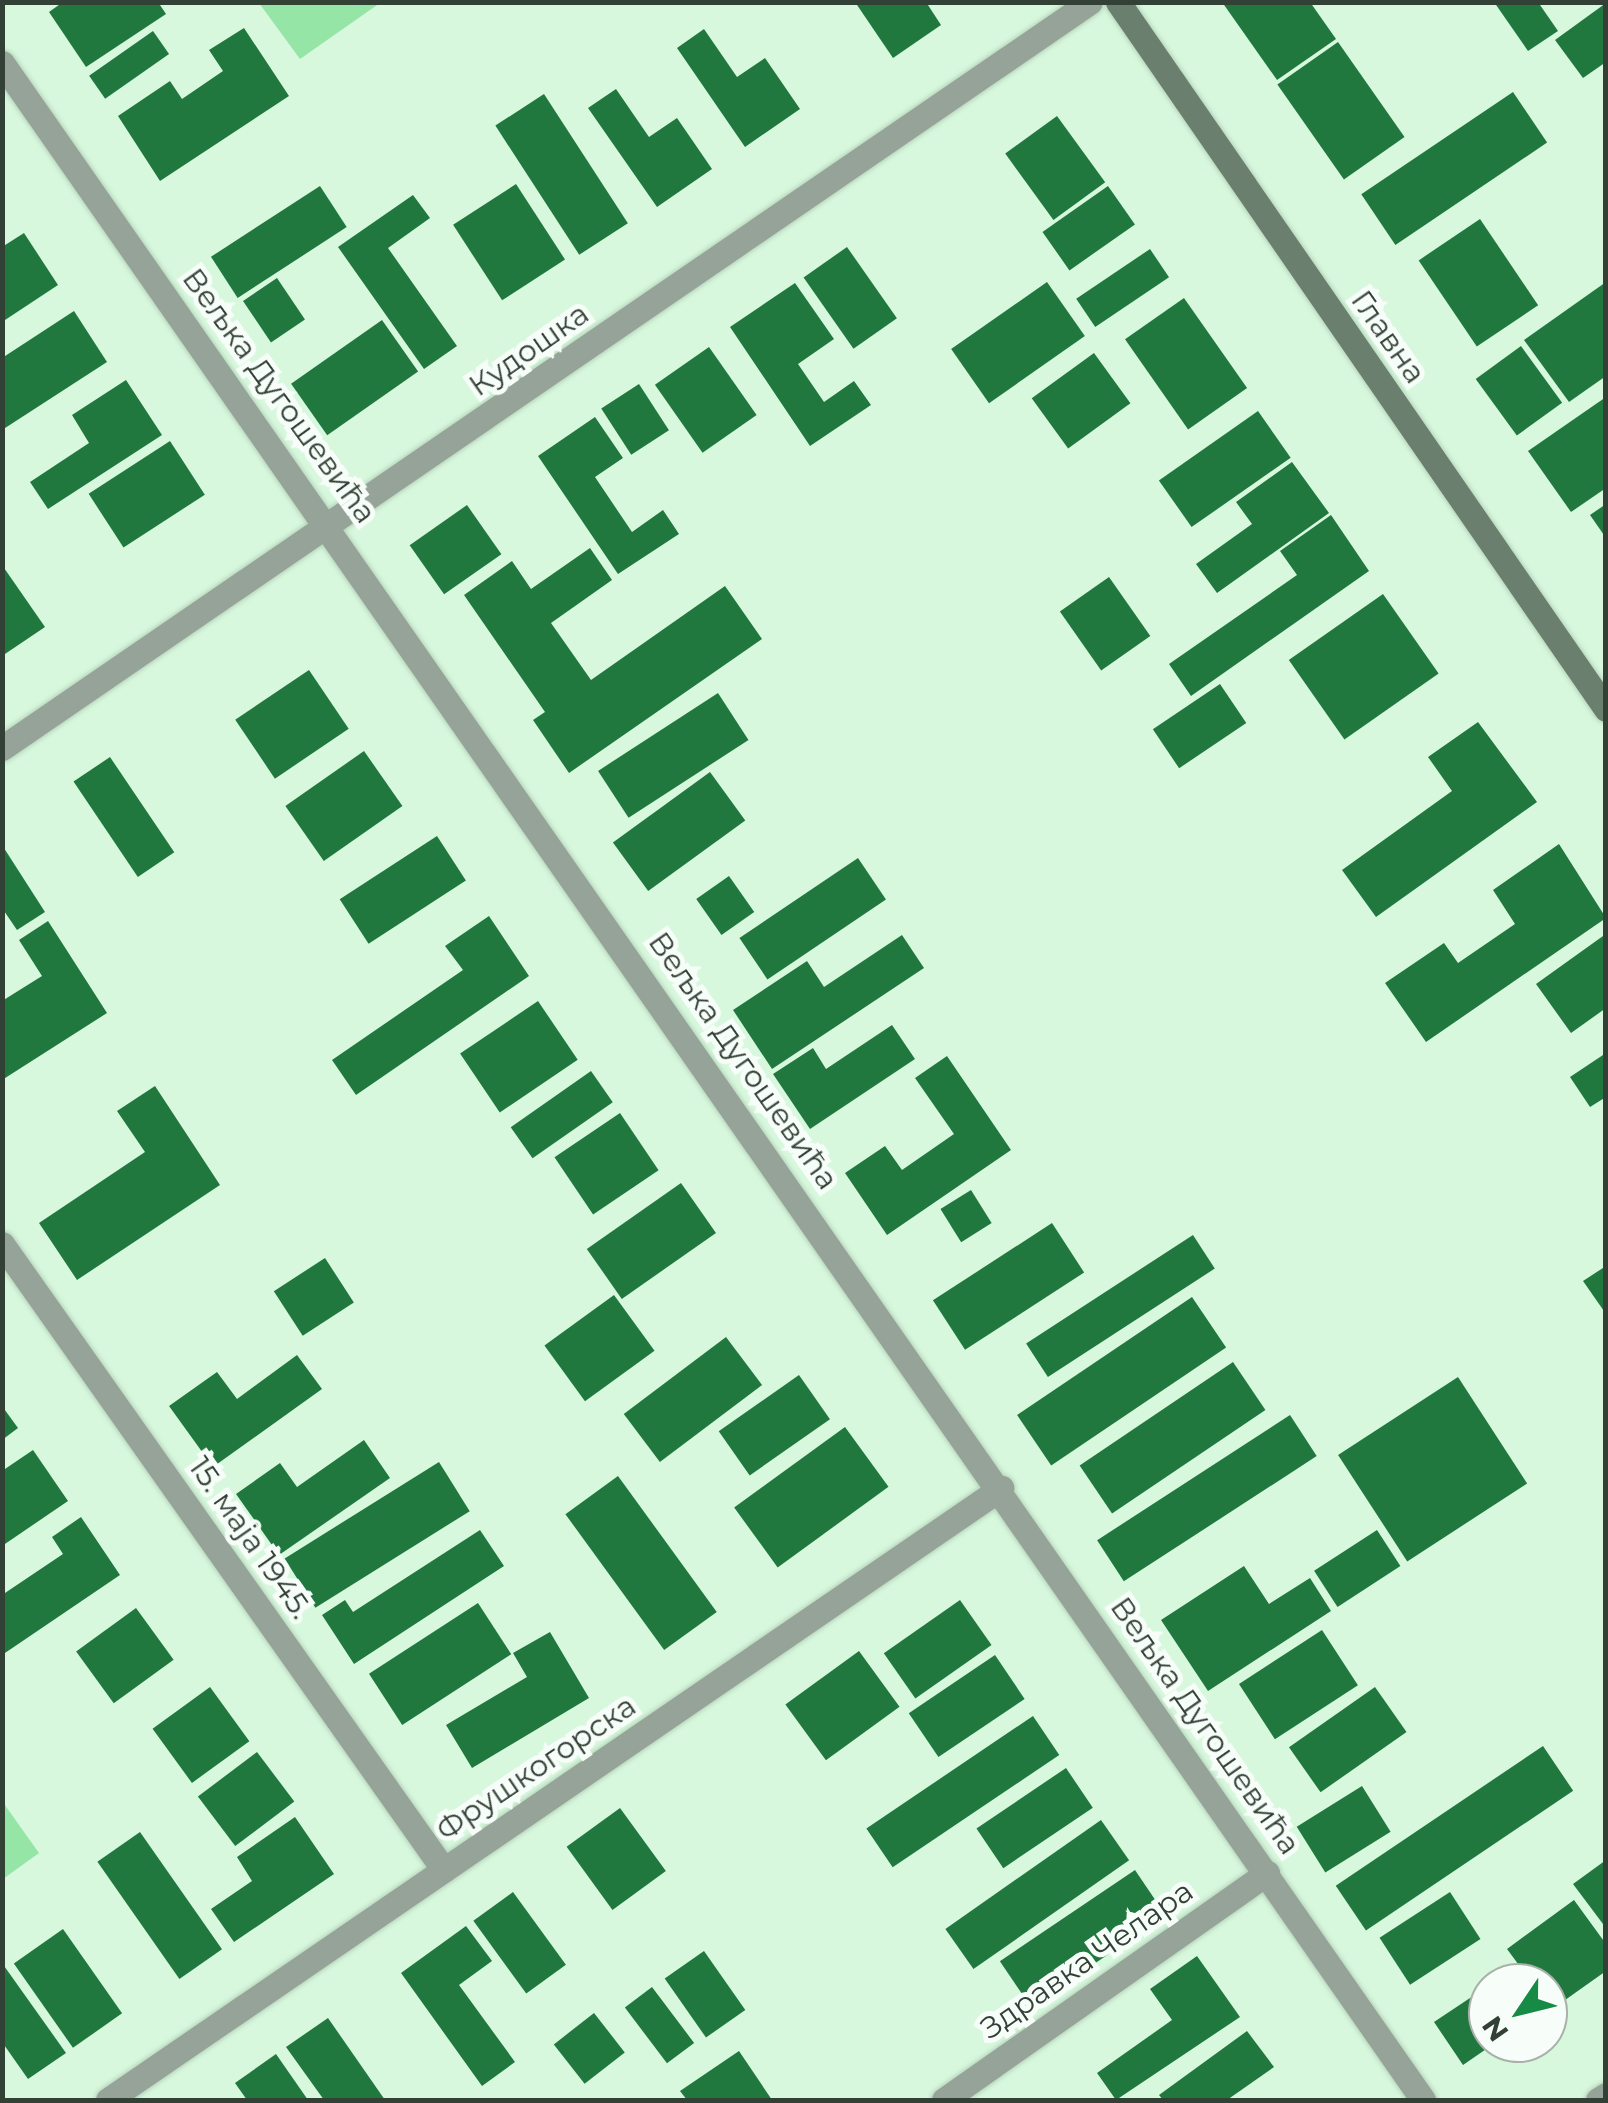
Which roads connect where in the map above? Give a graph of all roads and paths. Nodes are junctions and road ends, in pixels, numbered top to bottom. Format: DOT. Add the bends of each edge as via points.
graph roads {
  1 [pos="1090,2"];
  2 [pos="1118,2"];
  3 [pos="2,63"];
  4 [pos="332,526"];
  5 [pos="1606,709"];
  6 [pos="2,748"];
  7 [pos="2,1244"];
  8 [pos="1001,1488"];
  9 [pos="444,1870"];
  10 [pos="1267,1873"];
  11 [pos="1606,2095"];
  12 [pos="108,2100"];
  13 [pos="944,2100"];
  14 [pos="1423,2100"];
  15 [pos="1598,2100"];
  1 -- 4 [label="street, Кудошка"];
  2 -- 5 [label="main road, Главна"];
  3 -- 4 [label="street, Вељка Дугошевића"];
  4 -- 6 [label="street, Кудошка"];
  4 -- 8 [label="street, Вељка Дугошевића"];
  7 -- 9 [label="street, 15. маја 1945."];
  8 -- 9 [label="street, Фрушкогорска"];
  8 -- 10 [label="street, Вељка Дугошевића"];
  9 -- 12 [label="street, Фрушкогорска"];
  10 -- 13 [label="street, Здравка Челара"];
  10 -- 14 [label="street, Вељка Дугошевића"];
  11 -- 15 [label="street"];
}
